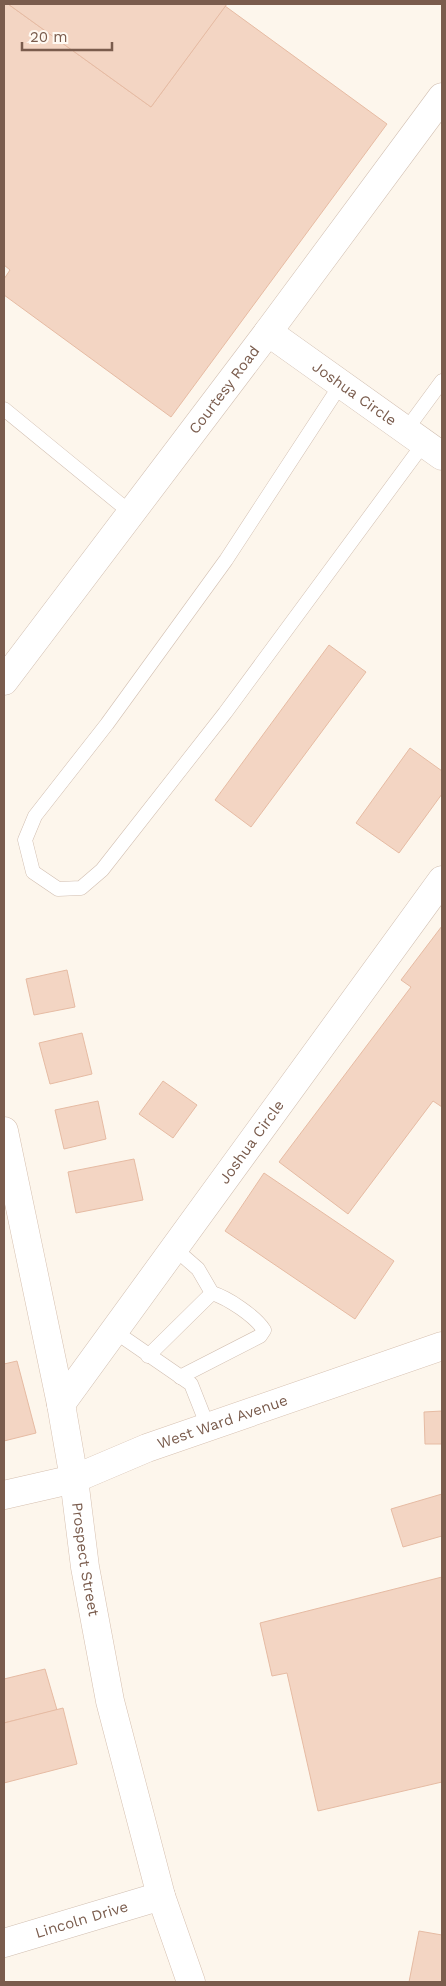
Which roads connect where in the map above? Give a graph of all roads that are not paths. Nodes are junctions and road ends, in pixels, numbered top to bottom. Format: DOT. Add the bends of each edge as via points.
graph roads {
  1 [pos="442,97"];
  2 [pos="268,332"];
  3 [pos="442,381"];
  4 [pos="341,384"];
  5 [pos="4,410"];
  6 [pos="424,443"];
  7 [pos="131,513"];
  8 [pos="4,681"];
  9 [pos="442,880"];
  10 [pos="4,1132"];
  11 [pos="174,1248"];
  12 [pos="212,1293"];
  13 [pos="114,1331"];
  14 [pos="442,1346"];
  15 [pos="148,1356"];
  16 [pos="180,1377"];
  17 [pos="61,1404"];
  18 [pos="208,1427"];
  19 [pos="74,1480"];
  20 [pos="4,1494"];
  21 [pos="161,1896"];
  22 [pos="4,1943"];
  23 [pos="191,1982"];
  1 -- 2 [label="street, Courtesy Road"];
  2 -- 4 [label="street, Joshua Circle"];
  2 -- 7 [label="street, Courtesy Road"];
  3 -- 6 [label="lane"];
  4 -- 6 [label="street, Joshua Circle"];
  4 -- 6 [label="lane" via="226,560 107,724 35,816 25,840 33,872 45,881 58,890 81,888 102,870 231,705"];
  5 -- 7 [label="lane"];
  7 -- 8 [label="street, Courtesy Road"];
  9 -- 11 [label="street, Joshua Circle"];
  10 -- 17 [label="street, Prospect Street"];
  11 -- 12 [label="lane" via="198,1269"];
  11 -- 13 [label="street, Joshua Circle"];
  12 -- 15 [label="lane"];
  12 -- 16 [label="lane" via="259,1321 264,1330 260,1336"];
  13 -- 15 [label="lane"];
  13 -- 17 [label="street, Joshua Circle"];
  14 -- 18 [label="street, West Ward Avenue"];
  15 -- 16 [label="lane"];
  16 -- 18 [label="lane" via="191,1384"];
  17 -- 19 [label="street, Prospect Street"];
  18 -- 19 [label="street, West Ward Avenue" via="147,1448"];
  19 -- 20 [label="street, West Ward Avenue"];
  19 -- 21 [label="street, Prospect Street" via="85,1567 110,1701"];
  21 -- 22 [label="street, Lincoln Drive"];
  21 -- 23 [label="street, Prospect Street"];
}
